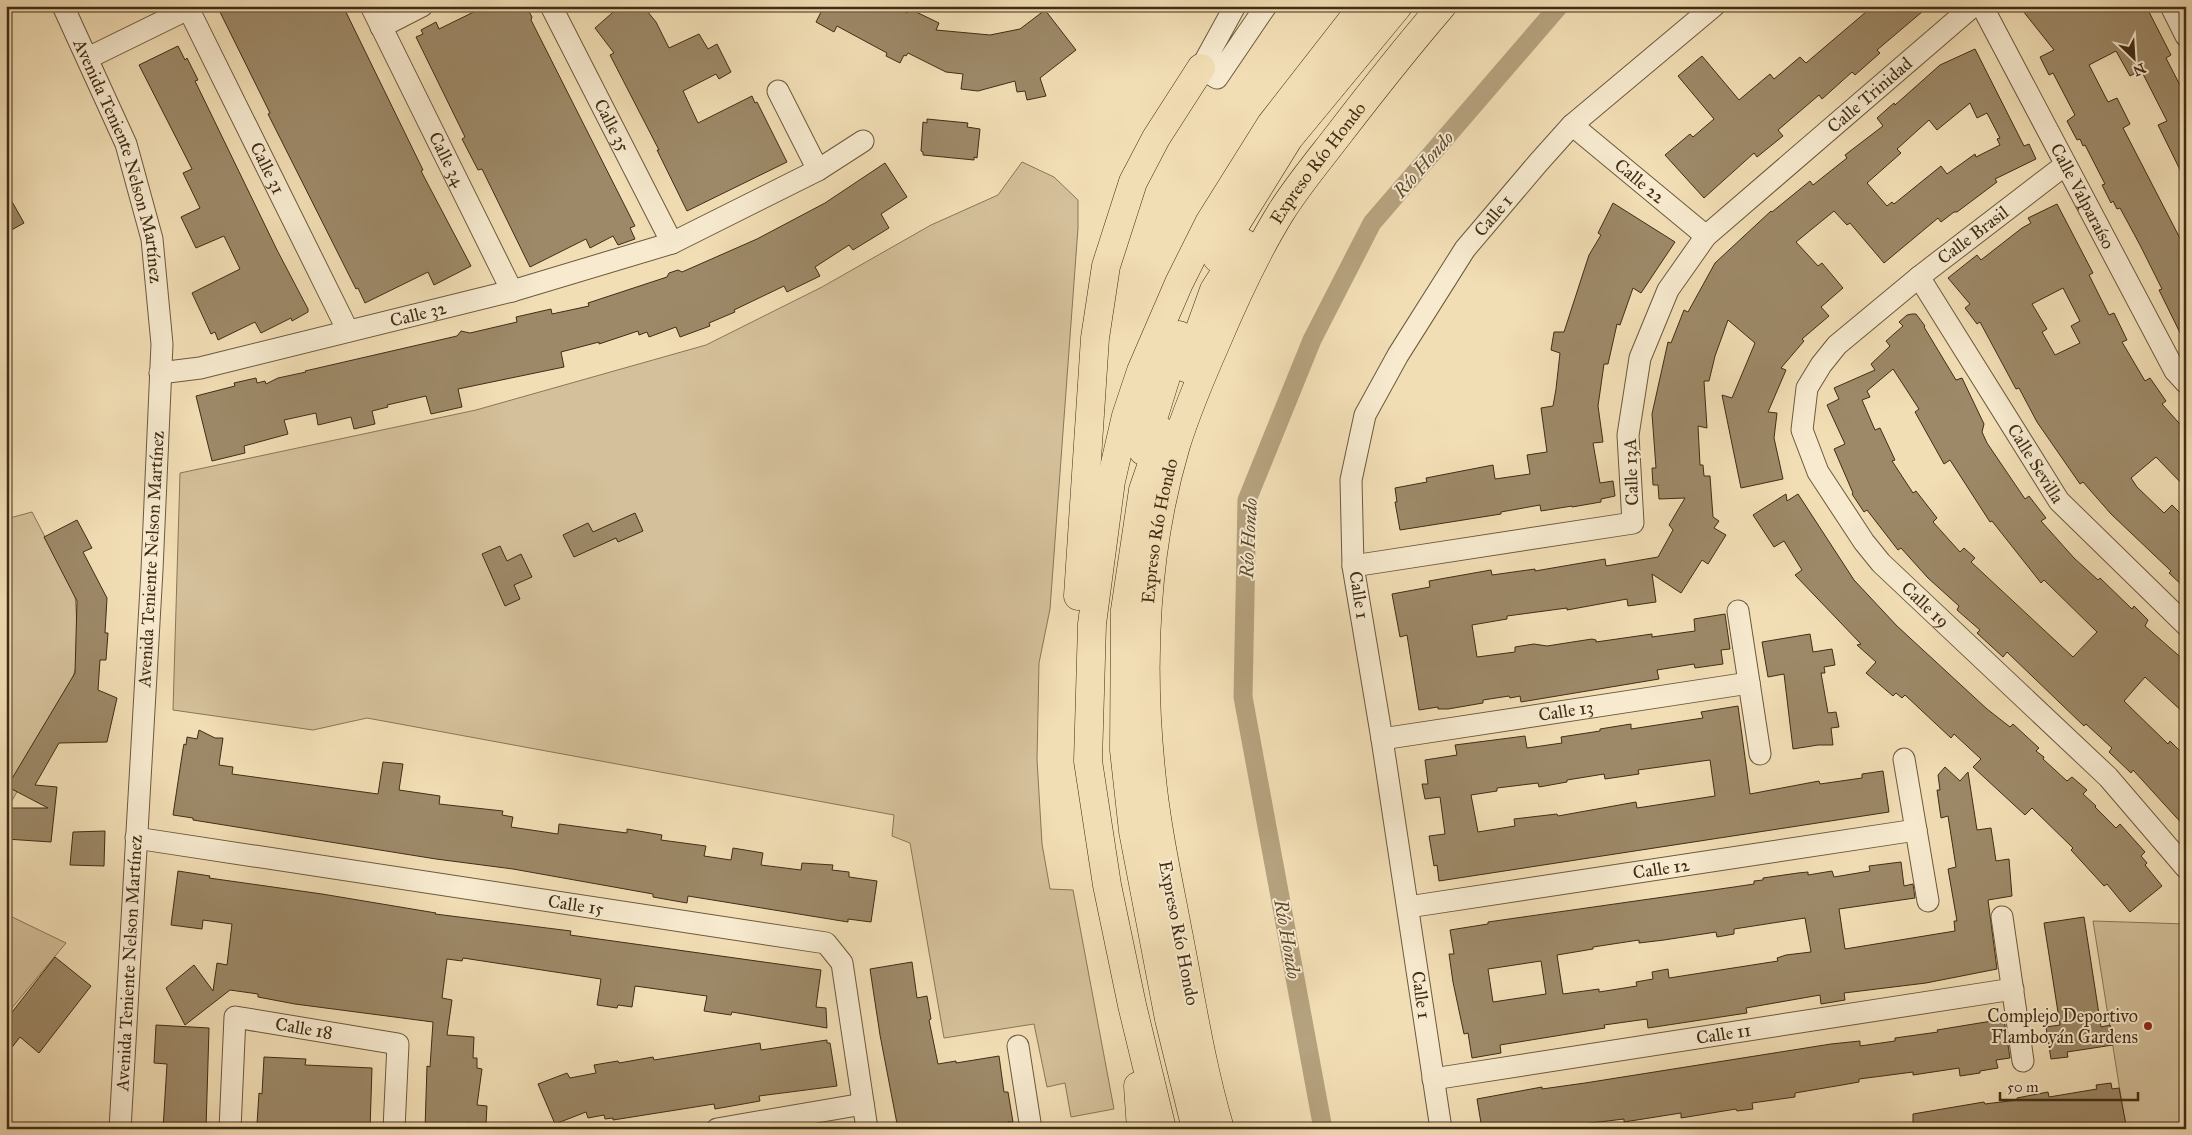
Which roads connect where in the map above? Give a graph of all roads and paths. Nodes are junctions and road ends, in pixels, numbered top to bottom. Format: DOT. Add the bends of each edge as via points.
graph roads {
  1 [pos="63,6"];
  2 [pos="370,6"];
  3 [pos="422,6"];
  4 [pos="551,6"];
  5 [pos="1235,6"];
  6 [pos="1266,6"];
  7 [pos="1363,6"];
  8 [pos="1398,6"];
  9 [pos="1418,6"];
  10 [pos="1442,6"];
  11 [pos="1714,6"];
  12 [pos="1973,6"];
  13 [pos="1982,6"];
  14 [pos="2170,6"];
  15 [pos="188,8"];
  16 [pos="381,27"];
  17 [pos="2186,36"];
  18 [pos="88,58"];
  19 [pos="1209,73"];
  20 [pos="778,91"];
  21 [pos="1572,125"];
  22 [pos="863,140"];
  23 [pos="2065,165"];
  24 [pos="818,170"];
  25 [pos="1767,184"];
  26 [pos="1706,236"];
  27 [pos="672,243"];
  28 [pos="1919,277"];
  29 [pos="512,292"];
  30 [pos="1882,307"];
  31 [pos="348,331"];
  32 [pos="160,373"];
  33 [pos="2186,383"];
  34 [pos="1354,566"];
  35 [pos="1738,611"];
  36 [pos="2186,625"];
  37 [pos="1750,683"];
  38 [pos="1382,739"];
  39 [pos="1760,754"];
  40 [pos="1904,759"];
  41 [pos="1088,761"];
  42 [pos="1916,830"];
  43 [pos="136,838"];
  44 [pos="2186,868"];
  45 [pos="1928,902"];
  46 [pos="1408,907"];
  47 [pos="2002,917"];
  48 [pos="2013,989"];
  49 [pos="1132,1005"];
  50 [pos="1018,1046"];
  51 [pos="2023,1061"];
  52 [pos="1433,1079"];
  53 [pos="863,1104"];
  54 [pos="1177,1116"];
  55 [pos="120,1129"];
  56 [pos="230,1129"];
  57 [pos="394,1129"];
  58 [pos="717,1129"];
  59 [pos="867,1129"];
  60 [pos="1031,1129"];
  61 [pos="1141,1129"];
  62 [pos="1162,1129"];
  63 [pos="1196,1129"];
  64 [pos="1220,1129"];
  65 [pos="1441,1129"];
  1 -- 18 [label="street, Avenida Teniente Nelson Martínez"];
  2 -- 16 [label="street, Calle 34"];
  3 -- 16 [label="street"];
  4 -- 27 [label="street, Calle 35"];
  5 -- 19 [label="street"];
  6 -- 19 [label="street"];
  7 -- 41 [label="highway" via="1271,124 1237,176 1183,274 1140,371 1110,482 1101,549 1092,624"];
  8 -- 54 [label="highway" via="1289,138 1229,235 1176,340 1131,487 1112,588 1105,665 1107,752 1151,1006"];
  9 -- 63 [label="highway" via="1303,150 1214,290 1143,490 1125,610 1124,750 1135,840 1169,1019"];
  10 -- 64 [label="highway, Expreso Río Hondo" via="1305,177 1281,212 1239,287 1194,391 1161,505 1146,638 1151,772 1183,958"];
  11 -- 21 [label="street, Calle 1"];
  12 -- 25 [label="street, Calle Trinidad"];
  13 -- 23 [label="street, Calle Valparaíso"];
  14 -- 17 [label="street"];
  15 -- 18 [label="street"];
  15 -- 31 [label="street, Calle 31"];
  16 -- 29 [label="street, Calle 34"];
  18 -- 32 [label="street, Avenida Teniente Nelson Martínez" via="126,144 152,239 162,344"];
  19 -- 41 [label="highway" via="1156,138 1133,182 1106,266 1101,293 1095,338 1076,647 1077,715"];
  20 -- 24 [label="street"];
  21 -- 26 [label="street, Calle 22"];
  21 -- 34 [label="street, Calle 1" via="1465,249 1398,355 1365,415 1352,480"];
  22 -- 24 [label="street, Calle 32"];
  23 -- 28 [label="street, Calle Brasil"];
  23 -- 33 [label="street, Calle Valparaíso" via="2175,371"];
  24 -- 27 [label="street, Calle 32"];
  25 -- 26 [label="street, Calle 13A"];
  26 -- 34 [label="street, Calle 13A" via="1668,290 1640,358 1628,435 1633,522"];
  27 -- 29 [label="street, Calle 32"];
  28 -- 30 [label="street, Calle Brasil"];
  28 -- 36 [label="street, Calle Sevilla" via="2059,501"];
  29 -- 31 [label="street, Calle 32"];
  30 -- 44 [label="street, Calle 19" via="1837,345 1807,388 1802,430 1818,472 1881,563 2108,777"];
  31 -- 32 [label="street, Calle 32" via="200,368"];
  32 -- 43 [label="street, Avenida Teniente Nelson Martínez"];
  34 -- 38 [label="street, Calle 1"];
  35 -- 37 [label="street"];
  37 -- 38 [label="street, Calle 13"];
  37 -- 39 [label="street"];
  38 -- 46 [label="street, Calle 1"];
  40 -- 42 [label="street"];
  41 -- 49 [label="highway" via="1107,885"];
  42 -- 45 [label="street"];
  42 -- 46 [label="street, Calle 12"];
  43 -- 53 [label="street, Calle 15" via="826,943 842,963"];
  43 -- 55 [label="street, Avenida Teniente Nelson Martínez"];
  46 -- 52 [label="street, Calle 1"];
  47 -- 48 [label="street"];
  48 -- 51 [label="street"];
  48 -- 52 [label="street, Calle 11"];
  49 -- 61 [label="highway"];
  49 -- 62 [label="highway"];
  50 -- 60 [label="street"];
  52 -- 65 [label="street, Calle 1"];
  53 -- 58 [label="street"];
  53 -- 59 [label="street, Calle 15"];
  56 -- 57 [label="street, Calle 18" via="236,1018 398,1044"];
}
